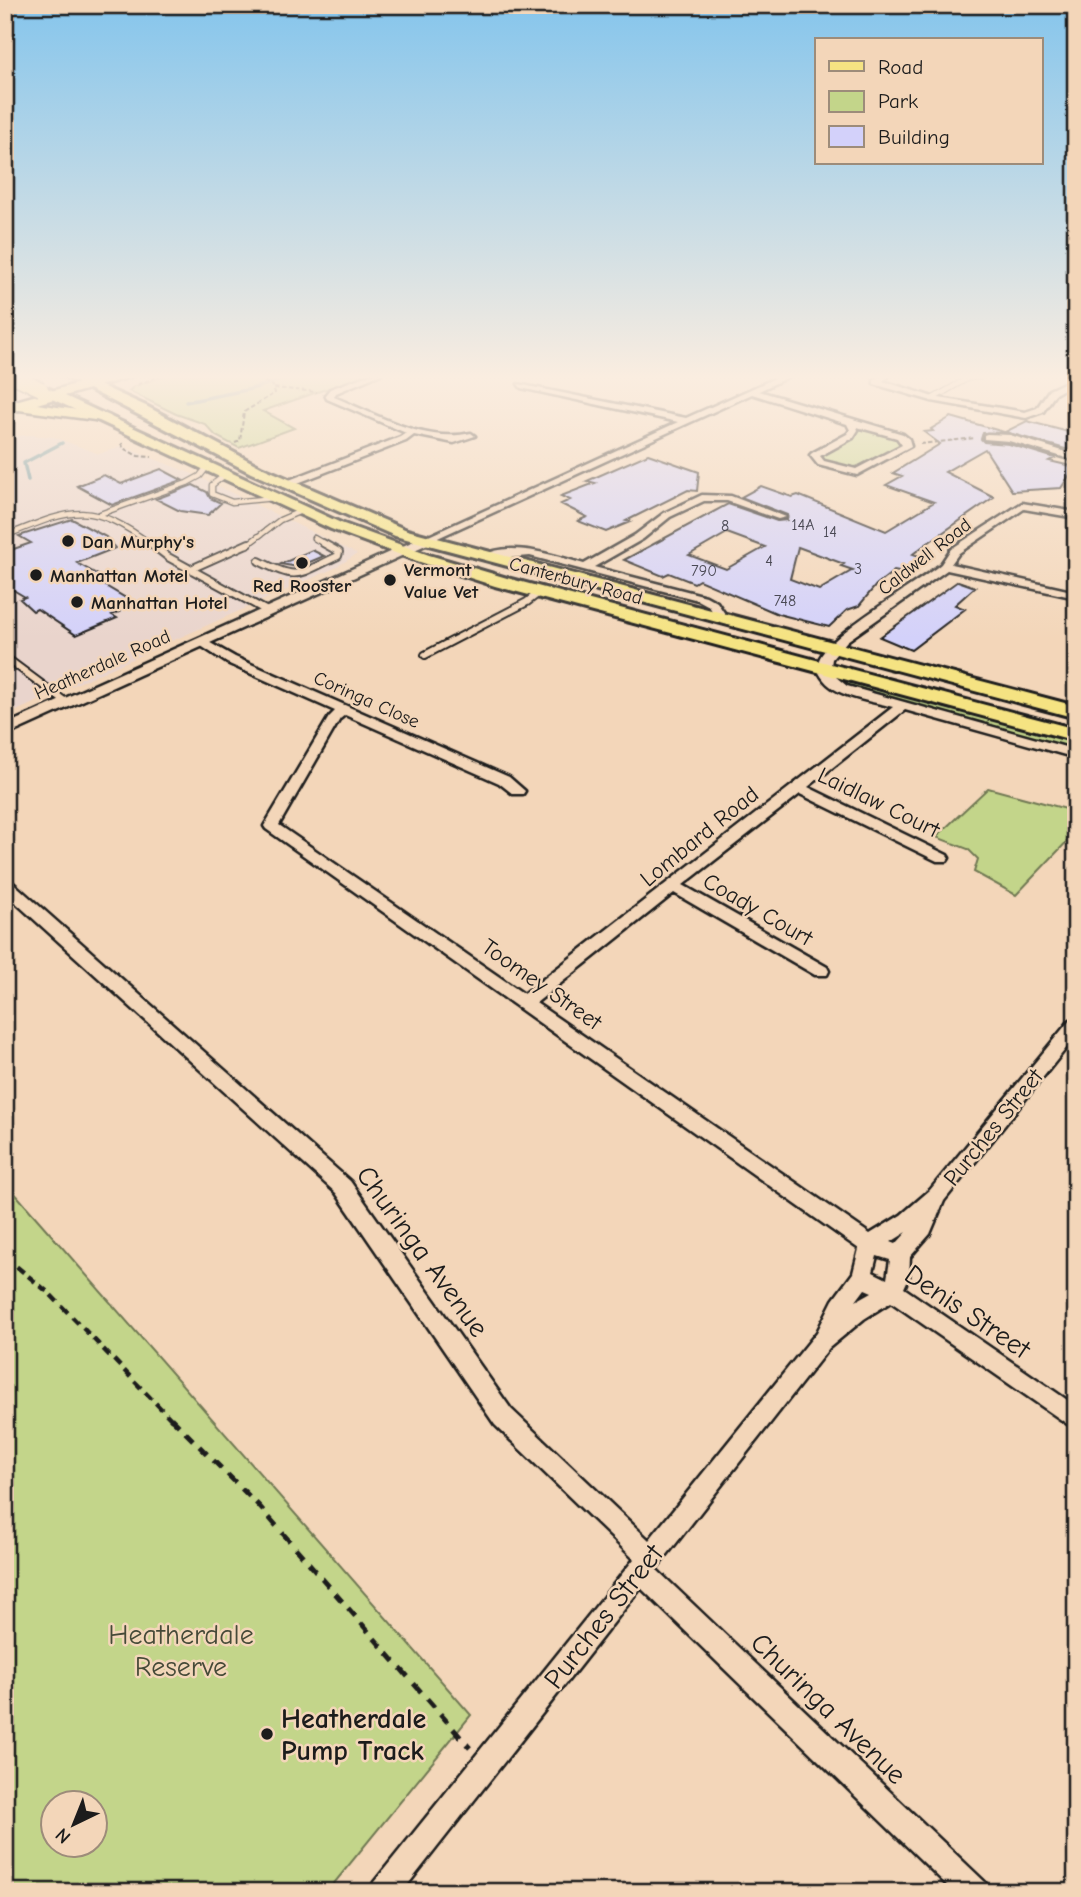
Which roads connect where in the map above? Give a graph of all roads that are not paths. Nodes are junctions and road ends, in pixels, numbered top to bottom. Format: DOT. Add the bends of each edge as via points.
graph roads {
  1 [pos="197,463"];
  2 [pos="244,463"];
  3 [pos="344,463"];
  4 [pos="595,463"];
  5 [pos="825,463"];
  6 [pos="876,463"];
  7 [pos="207,467"];
  8 [pos="225,475"];
  9 [pos="287,485"];
  10 [pos="274,498"];
  11 [pos="301,511"];
  12 [pos="100,514"];
  13 [pos="1076,515"];
  14 [pos="781,517"];
  15 [pos="5,536"];
  16 [pos="314,538"];
  17 [pos="367,539"];
  18 [pos="425,540"];
  19 [pos="400,550"];
  20 [pos="486,558"];
  21 [pos="259,561"];
  22 [pos="945,566"];
  23 [pos="584,568"];
  24 [pos="191,569"];
  25 [pos="355,571"];
  26 [pos="540,592"];
  27 [pos="1076,595"];
  28 [pos="267,611"];
  29 [pos="723,620"];
  30 [pos="201,642"];
  31 [pos="831,649"];
  32 [pos="425,655"];
  33 [pos="5,657"];
  34 [pos="823,667"];
  35 [pos="67,703"];
  36 [pos="901,706"];
  37 [pos="344,710"];
  38 [pos="1076,712"];
  39 [pos="5,731"];
  40 [pos="1076,735"];
  41 [pos="1076,754"];
  42 [pos="797,787"];
  43 [pos="518,791"];
  44 [pos="942,858"];
  45 [pos="5,884"];
  46 [pos="673,886"];
  47 [pos="821,971"];
  48 [pos="526,1002"];
  49 [pos="1076,1024"];
  50 [pos="937,1196"];
  51 [pos="870,1245"];
  52 [pos="900,1255"];
  53 [pos="862,1277"];
  54 [pos="891,1291"];
  55 [pos="822,1342"];
  56 [pos="1076,1419"];
  57 [pos="644,1564"];
  58 [pos="384,1892"];
  59 [pos="975,1892"];
  1 -- 7 [label="main road, Canterbury Road"];
  2 -- 9 [label="main road, Canterbury Road"];
  3 -- 9 [label="street"];
  4 -- 18 [label="street, Heatherdale Road"];
  5 -- 6 [label="street" via="858,472"];
  7 -- 8 [label="main road, Canterbury Road"];
  7 -- 12 [label="lane" via="194,479"];
  8 -- 10 [label="main road, Canterbury Road"];
  8 -- 10 [label="lane" via="212,485 212,494 232,502"];
  9 -- 18 [label="main road, Canterbury Road"];
  10 -- 11 [label="main road, Canterbury Road"];
  11 -- 17 [label="main road, Canterbury Road"];
  11 -- 24 [label="lane" via="244,546"];
  12 -- 15 [label="lane" via="75,511"];
  12 -- 24 [label="lane"];
  13 -- 22 [label="street, Caldwell Road" via="1021,506 955,551"];
  14 -- 23 [label="street" via="728,498 702,498"];
  16 -- 21 [label="lane" via="340,552 338,556 294,576"];
  17 -- 19 [label="main road, Canterbury Road"];
  17 -- 25 [label="main road"];
  18 -- 19 [label="main road, Heatherdale Road"];
  18 -- 20 [label="main road, Canterbury Road"];
  19 -- 25 [label="main road, Heatherdale Road"];
  19 -- 26 [label="main road, Canterbury Road"];
  20 -- 23 [label="street, Canterbury Road" via="519,552"];
  20 -- 29 [label="main road, Canterbury Road"];
  22 -- 27 [label="street"];
  22 -- 31 [label="street, Caldwell Road"];
  23 -- 29 [label="street, Canterbury Road" via="709,601"];
  24 -- 28 [label="lane"];
  25 -- 28 [label="main road, Heatherdale Road"];
  26 -- 32 [label="lane"];
  26 -- 34 [label="main road, Canterbury Road"];
  28 -- 30 [label="main road, Heatherdale Road"];
  29 -- 31 [label="main road, Canterbury Road"];
  30 -- 35 [label="main road, Heatherdale Road"];
  30 -- 37 [label="street, Coringa Close"];
  31 -- 34 [label="street, Caldwell Road"];
  31 -- 38 [label="main road, Canterbury Road"];
  33 -- 35 [label="lane"];
  34 -- 36 [label="street" via="828,680 843,689"];
  34 -- 40 [label="main road, Canterbury Road"];
  35 -- 39 [label="main road, Heatherdale Road"];
  36 -- 41 [label="street"];
  36 -- 42 [label="street, Lombard Road"];
  37 -- 43 [label="street, Coringa Close" via="504,780"];
  37 -- 48 [label="street, Toomey Street" via="335,717 271,826"];
  42 -- 44 [label="street, Laidlaw Court"];
  42 -- 46 [label="street, Lombard Road"];
  45 -- 57 [label="street, Churinga Avenue" via="342,1187 502,1417"];
  46 -- 47 [label="street, Coady Court"];
  46 -- 48 [label="street, Lombard Road"];
  48 -- 51 [label="street, Toomey Street"];
  49 -- 50 [label="street, Purches Street"];
  50 -- 51 [label="street, Purches Street"];
  50 -- 52 [label="street, Purches Street" via="923,1228"];
  51 -- 52 [label="street, Toomey Street"];
  51 -- 53 [label="street, Purches Street"];
  52 -- 54 [label="street, Purches Street" via="899,1277"];
  53 -- 54 [label="street, Denis Street"];
  53 -- 55 [label="street, Purches Street"];
  54 -- 55 [label="street, Purches Street" via="856,1312"];
  54 -- 56 [label="street, Denis Street"];
  55 -- 57 [label="street, Purches Street"];
  57 -- 58 [label="street, Purches Street"];
  57 -- 59 [label="street, Churinga Avenue"];
}
